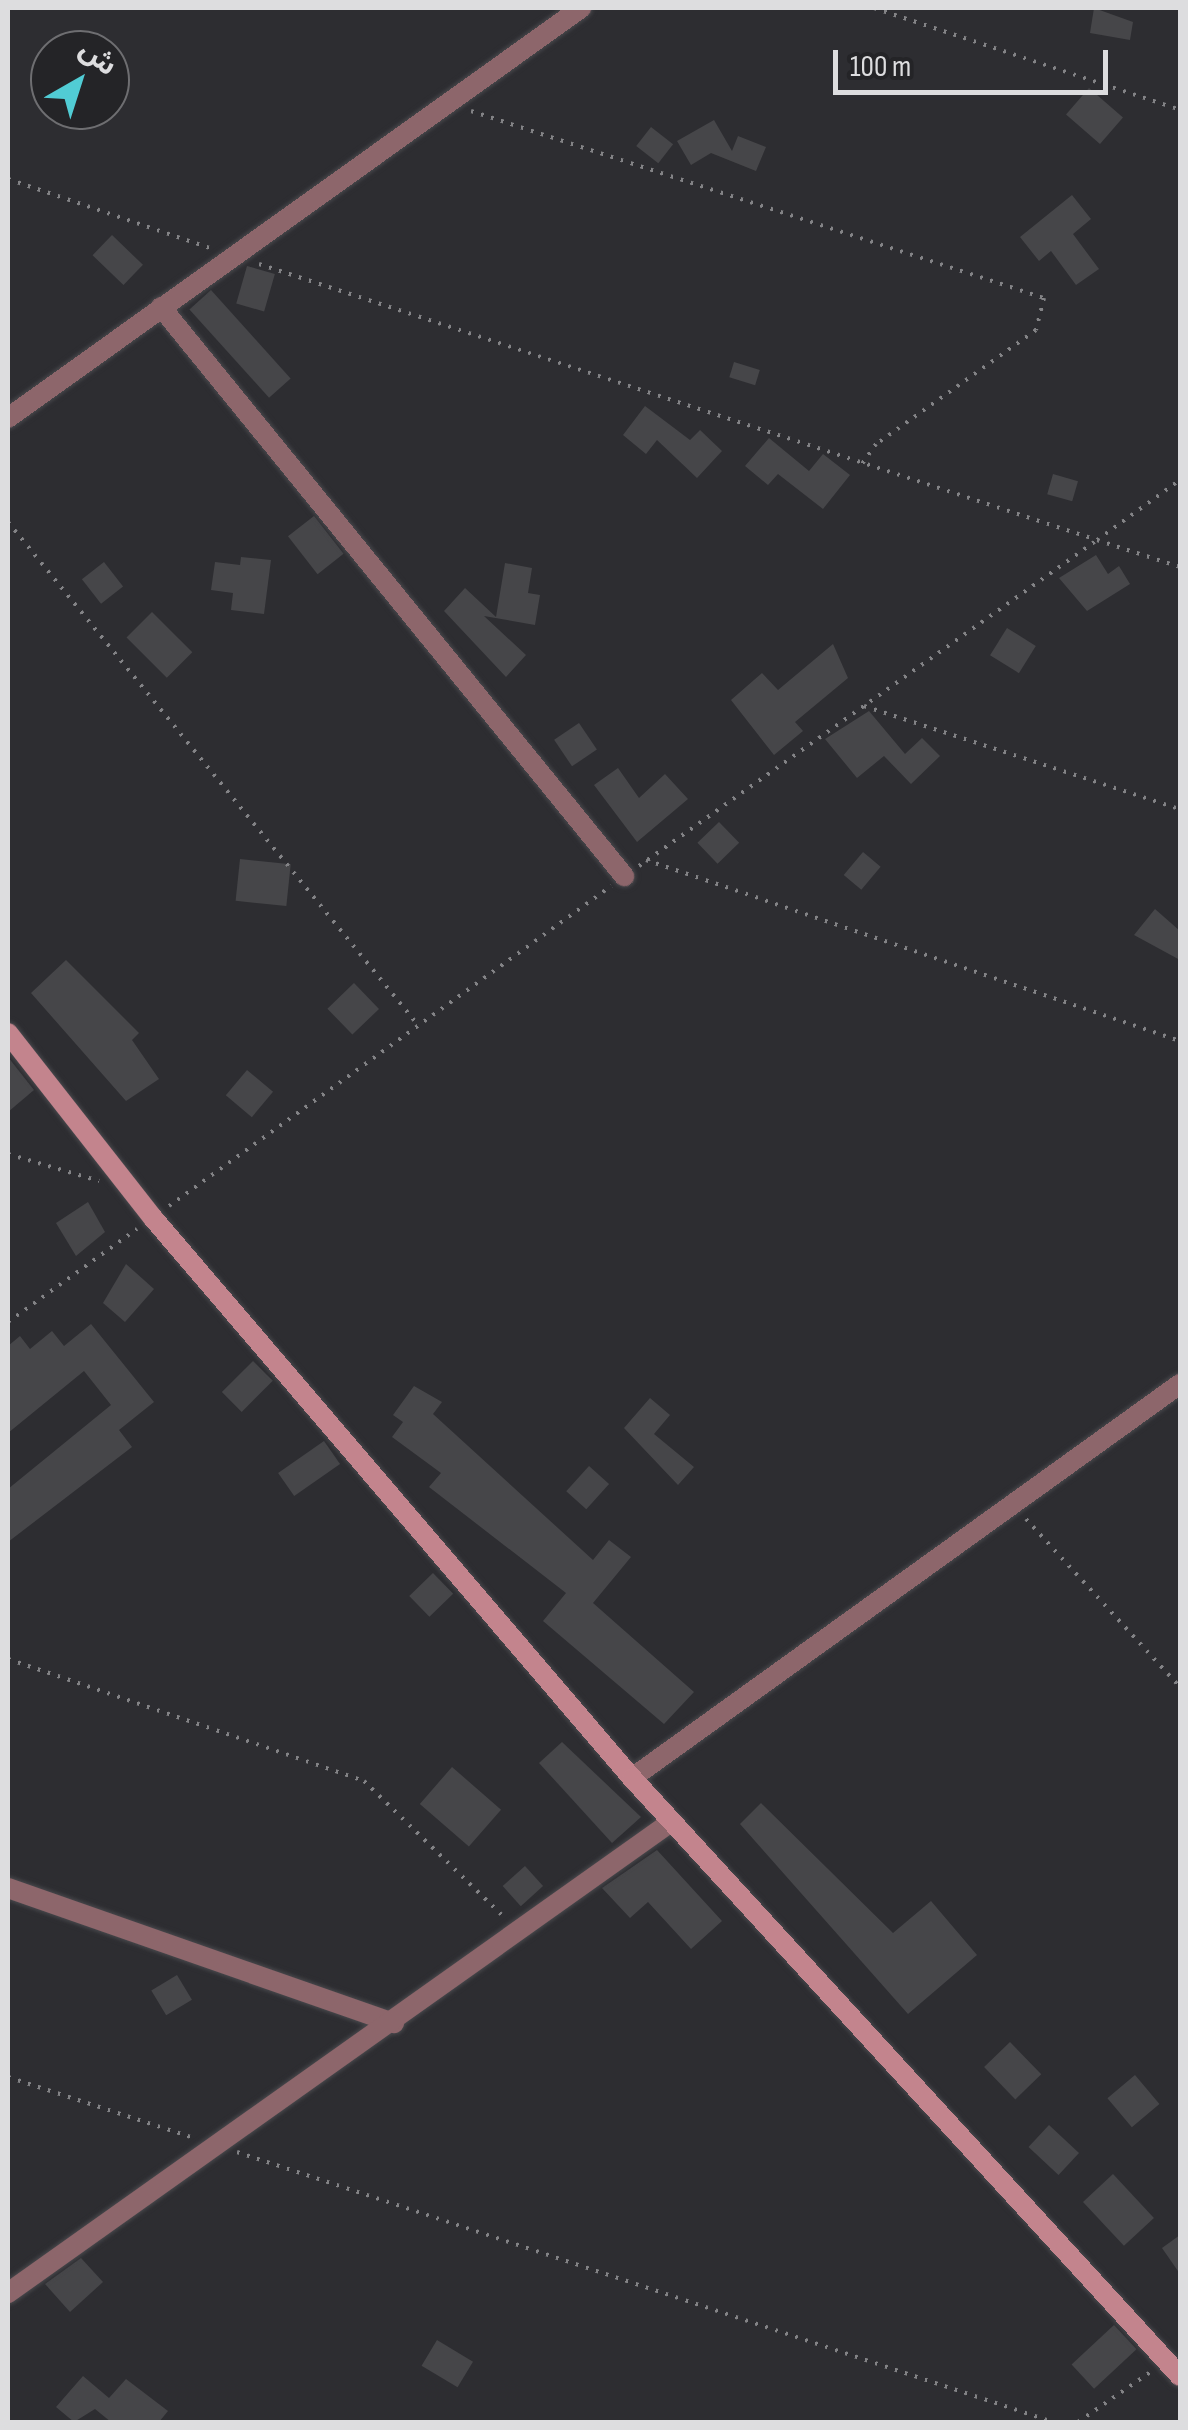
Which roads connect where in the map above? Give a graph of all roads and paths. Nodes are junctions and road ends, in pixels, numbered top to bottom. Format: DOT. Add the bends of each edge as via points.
graph roads {
  1 [pos="581,8"];
  2 [pos="874,8"];
  3 [pos="448,103"];
  4 [pos="1180,110"];
  5 [pos="8,180"];
  6 [pos="233,256"];
  7 [pos="161,306"];
  8 [pos="8,418"];
  9 [pos="862,464"];
  10 [pos="1180,480"];
  11 [pos="8,522"];
  12 [pos="1097,540"];
  13 [pos="1180,567"];
  14 [pos="864,706"];
  15 [pos="1180,809"];
  16 [pos="646,860"];
  17 [pos="624,876"];
  18 [pos="418,1025"];
  19 [pos="8,1033"];
  20 [pos="1180,1040"];
  21 [pos="8,1154"];
  22 [pos="132,1190"];
  23 [pos="153,1218"];
  24 [pos="8,1322"];
  25 [pos="1180,1384"];
  26 [pos="1012,1504"];
  27 [pos="8,1659"];
  28 [pos="1180,1686"];
  29 [pos="632,1778"];
  30 [pos="671,1822"];
  31 [pos="8,1888"];
  32 [pos="520,1934"];
  33 [pos="394,2023"];
  34 [pos="8,2077"];
  35 [pos="218,2146"];
  36 [pos="8,2293"];
  37 [pos="1173,2369"];
  38 [pos="1053,2422"];
  39 [pos="1078,2422"];
  1 -- 3 [label="street"];
  2 -- 4 [label="path"];
  3 -- 6 [label="street"];
  3 -- 9 [label="path" via="1044,298 1036,330 876,444"];
  5 -- 6 [label="path"];
  6 -- 7 [label="street"];
  6 -- 9 [label="path"];
  7 -- 8 [label="street"];
  7 -- 17 [label="street"];
  9 -- 12 [label="path"];
  10 -- 12 [label="path"];
  11 -- 18 [label="path"];
  12 -- 13 [label="path"];
  12 -- 14 [label="path"];
  14 -- 15 [label="path"];
  14 -- 16 [label="path"];
  16 -- 17 [label="path"];
  16 -- 20 [label="path"];
  17 -- 18 [label="path"];
  18 -- 23 [label="path"];
  19 -- 22 [label="main road"];
  21 -- 22 [label="path"];
  22 -- 23 [label="main road"];
  23 -- 24 [label="path"];
  23 -- 29 [label="main road"];
  25 -- 26 [label="street"];
  26 -- 28 [label="path"];
  26 -- 29 [label="street"];
  27 -- 32 [label="path" via="364,1781"];
  29 -- 30 [label="main road"];
  30 -- 32 [label="street"];
  30 -- 37 [label="main road"];
  31 -- 33 [label="street"];
  32 -- 33 [label="street"];
  33 -- 35 [label="street"];
  34 -- 35 [label="path"];
  35 -- 36 [label="street"];
  35 -- 38 [label="path"];
  37 -- 39 [label="path"];
}
